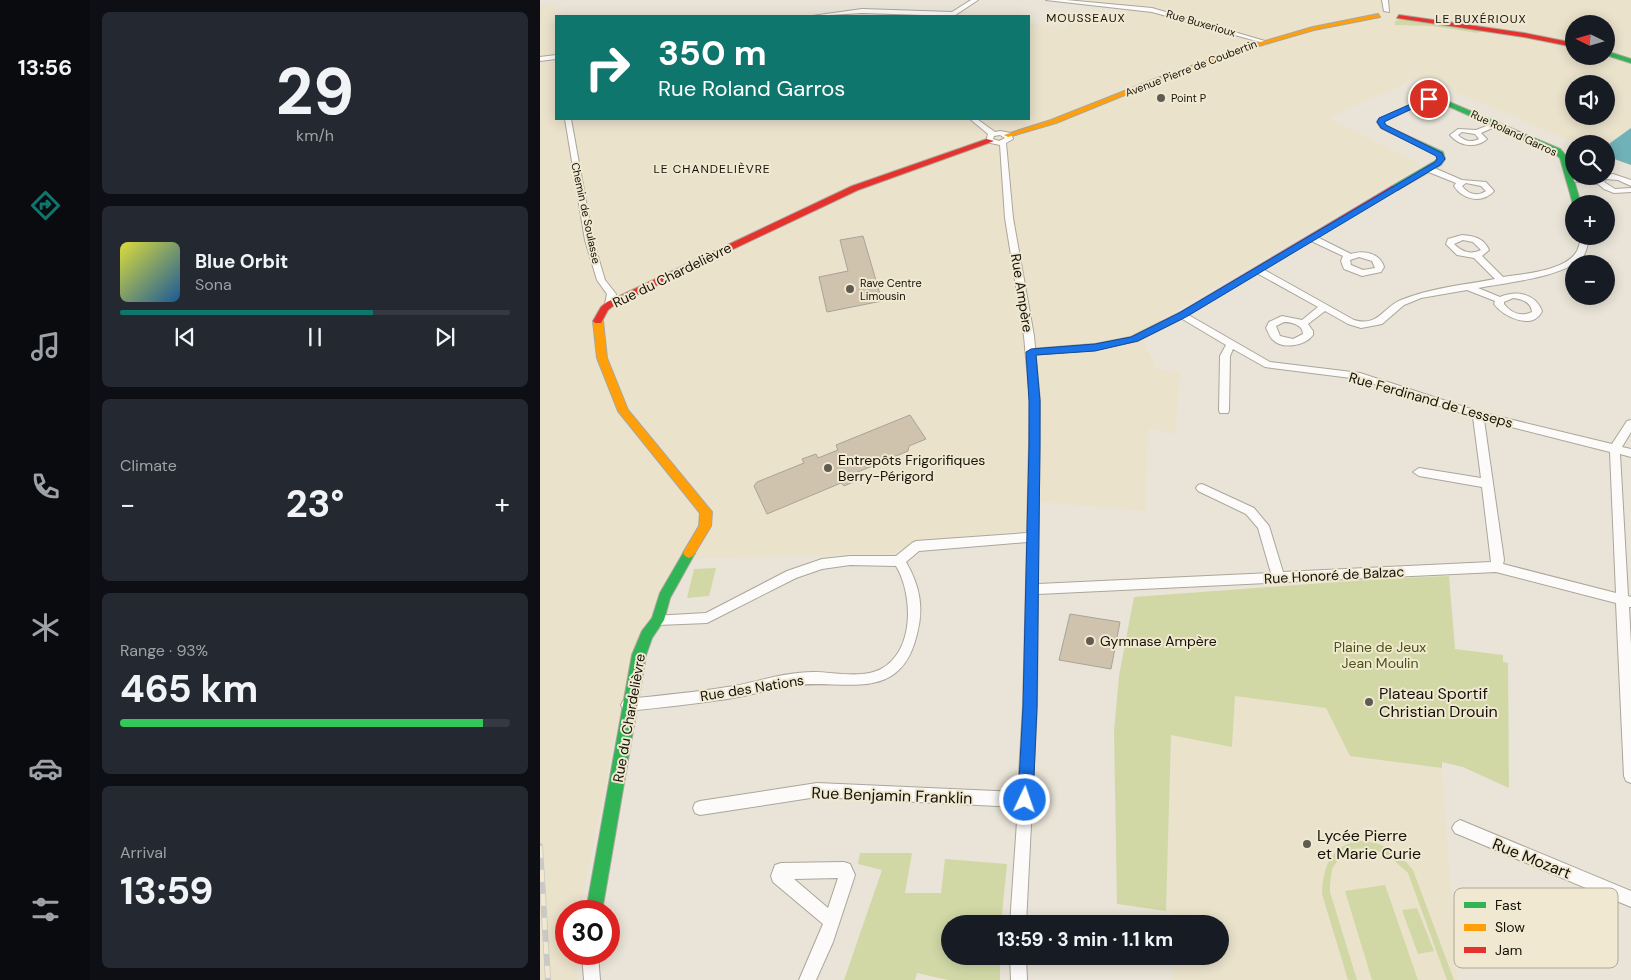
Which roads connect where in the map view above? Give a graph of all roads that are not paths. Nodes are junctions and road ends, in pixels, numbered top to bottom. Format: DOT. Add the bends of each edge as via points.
graph roads {
  1 [pos="975,0"];
  2 [pos="1049,0"];
  3 [pos="1074,1"];
  4 [pos="1383,9"];
  5 [pos="824,15"];
  6 [pos="951,15"];
  7 [pos="1262,41"];
  8 [pos="1565,43"];
  9 [pos="1615,56"];
  10 [pos="555,57"];
  11 [pos="540,59"];
  12 [pos="1631,61"];
  13 [pos="568,120"];
  14 [pos="974,120"];
  15 [pos="1496,124"];
  16 [pos="1477,132"];
  17 [pos="992,138"];
  18 [pos="1005,139"];
  19 [pos="1565,163"];
  20 [pos="1429,169"];
  21 [pos="1615,177"];
  22 [pos="1461,182"];
  23 [pos="1631,184"];
  24 [pos="1602,185"];
  25 [pos="1631,190"];
  26 [pos="1312,238"];
  27 [pos="1583,245"];
  28 [pos="1476,255"];
  29 [pos="1349,256"];
  30 [pos="1258,270"];
  31 [pos="1502,281"];
  32 [pos="1469,287"];
  33 [pos="1500,300"];
  34 [pos="610,304"];
  35 [pos="1324,307"];
  36 [pos="1182,315"];
  37 [pos="1303,324"];
  38 [pos="1231,344"];
  39 [pos="1031,352"];
  40 [pos="1224,410"];
  41 [pos="1478,415"];
  42 [pos="1631,424"];
  43 [pos="1616,449"];
  44 [pos="1631,453"];
  45 [pos="1418,472"];
  46 [pos="1486,483"];
  47 [pos="1202,488"];
  48 [pos="1033,536"];
  49 [pos="899,561"];
  50 [pos="1496,567"];
  51 [pos="1279,578"];
  52 [pos="1032,589"];
  53 [pos="1626,600"];
  54 [pos="658,620"];
  55 [pos="628,705"];
  56 [pos="1631,776"];
  57 [pos="1025,800"];
  58 [pos="700,808"];
  59 [pos="1460,828"];
  60 [pos="1605,888"];
  61 [pos="1618,894"];
  62 [pos="1631,899"];
  63 [pos="596,900"];
  64 [pos="1018,915"];
  65 [pos="831,921"];
  66 [pos="591,965"];
  67 [pos="1018,965"];
  68 [pos="592,980"];
  69 [pos="806,980"];
  70 [pos="1018,980"];
  1 -- 6 [label="street"];
  2 -- 3 [label="street, Rue Buxerioux"];
  3 -- 7 [label="street, Rue Buxerioux" via="1158,11"];
  4 -- 7 [label="street, Avenue Pierre de Coubertin"];
  4 -- 8 [label="street, Avenue Pierre de Coubertin" via="1389,19 1399,17"];
  5 -- 6 [label="street" via="862,11"];
  7 -- 18 [label="street, Avenue Pierre de Coubertin"];
  9 -- 12 [label="street"];
  10 -- 11 [label="street"];
  13 -- 34 [label="street, Chemin de Soulasse" via="589,240 601,280 612,294"];
  14 -- 17 [label="street"];
  15 -- 16 [label="street"];
  15 -- 19 [label="street, Rue Roland Garros" via="1557,151"];
  15 -- 20 [label="street, Rue Roland Garros" via="1434,99 1381,120 1383,127 1440,154 1441,159"];
  17 -- 18 [label="street"];
  17 -- 34 [label="street, Rue du Chardelièvre" via="855,188"];
  18 -- 39 [label="street, Rue Ampère" via="1009,218"];
  20 -- 22 [label="street"];
  20 -- 26 [label="street"];
  21 -- 23 [label="street"];
  24 -- 25 [label="street" via="1612,190"];
  26 -- 29 [label="street"];
  26 -- 30 [label="street"];
  27 -- 31 [label="street" via="1580,254 1564,266"];
  28 -- 31 [label="street"];
  30 -- 35 [label="street"];
  30 -- 36 [label="street"];
  31 -- 32 [label="street"];
  32 -- 33 [label="street"];
  32 -- 35 [label="street" via="1408,299 1372,324 1351,322"];
  34 -- 54 [label="street, Rue du Chardelièvre" via="598,320 602,358 623,411 707,513 706,526 664,597"];
  35 -- 37 [label="street"];
  36 -- 38 [label="street, Rue Ferdinand de Lesseps"];
  36 -- 39 [label="street" via="1134,339 1095,348"];
  38 -- 40 [label="street" via="1225,356"];
  38 -- 41 [label="street, Rue Ferdinand de Lesseps" via="1268,365 1360,376"];
  39 -- 48 [label="street, Rue Ampère"];
  41 -- 43 [label="street, Rue Ferdinand de Lesseps"];
  41 -- 46 [label="street"];
  42 -- 43 [label="street"];
  43 -- 44 [label="street, Rue Ferdinand de Lesseps"];
  43 -- 53 [label="street"];
  45 -- 46 [label="street"];
  46 -- 50 [label="street" via="1498,560"];
  47 -- 51 [label="street" via="1250,511 1262,526"];
  48 -- 49 [label="street" via="916,546"];
  48 -- 52 [label="street, Rue Ampère"];
  49 -- 54 [label="street" via="822,564 786,577 706,618"];
  49 -- 55 [label="street, Rue des Nations" via="913,592 913,625 905,652 887,673 873,678 804,678 734,692"];
  50 -- 51 [label="street, Rue Honoré de Balzac"];
  50 -- 53 [label="street, Rue Honoré de Balzac"];
  51 -- 52 [label="street, Rue Honoré de Balzac"];
  52 -- 57 [label="street, Rue Ampère"];
  53 -- 56 [label="street"];
  54 -- 55 [label="street, Rue du Chardelièvre" via="647,635 639,655"];
  55 -- 63 [label="street, Rue du Chardelièvre"];
  57 -- 58 [label="street, Rue Benjamin Franklin" via="817,790"];
  57 -- 64 [label="street, Rue Ampère"];
  59 -- 60 [label="street, Rue Mozart"];
  61 -- 62 [label="street, Rue Mozart"];
  65 -- 69 [label="street"];
  66 -- 68 [label="street"];
  67 -- 70 [label="street"];
}
